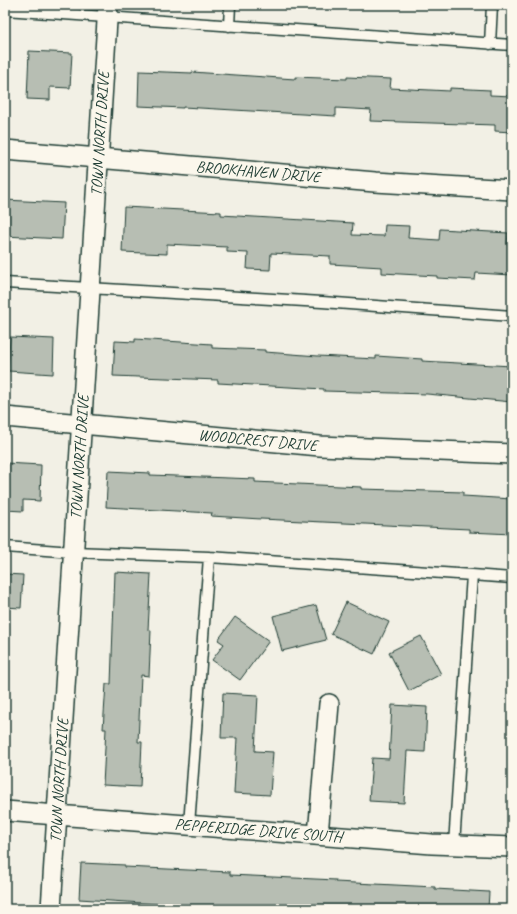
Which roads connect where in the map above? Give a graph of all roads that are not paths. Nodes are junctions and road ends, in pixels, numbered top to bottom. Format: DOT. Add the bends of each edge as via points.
graph roads {
  1 [pos="230,5"];
  2 [pos="492,5"];
  3 [pos="5,10"];
  4 [pos="107,12"];
  5 [pos="228,26"];
  6 [pos="490,44"];
  7 [pos="512,45"];
  8 [pos="5,150"];
  9 [pos="98,157"];
  10 [pos="512,190"];
  11 [pos="5,283"];
  12 [pos="90,290"];
  13 [pos="512,316"];
  14 [pos="5,418"];
  15 [pos="82,423"];
  16 [pos="512,454"];
  17 [pos="5,547"];
  18 [pos="73,552"];
  19 [pos="210,557"];
  20 [pos="472,575"];
  21 [pos="512,578"];
  22 [pos="329,704"];
  23 [pos="5,811"];
  24 [pos="56,815"];
  25 [pos="189,825"];
  26 [pos="318,835"];
  27 [pos="454,845"];
  28 [pos="512,847"];
  29 [pos="51,909"];
  1 -- 5 [label="lane"];
  2 -- 6 [label="lane"];
  3 -- 4 [label="lane"];
  4 -- 5 [label="lane"];
  4 -- 9 [label="street, TOWN NORTH DRIVE"];
  5 -- 6 [label="lane"];
  6 -- 7 [label="lane"];
  8 -- 9 [label="street, BROOKHAVEN DRIVE"];
  9 -- 10 [label="street, BROOKHAVEN DRIVE" via="374,182"];
  9 -- 12 [label="street, TOWN NORTH DRIVE"];
  11 -- 12 [label="lane"];
  12 -- 13 [label="lane" via="322,302"];
  12 -- 15 [label="street, TOWN NORTH DRIVE"];
  14 -- 15 [label="street, WOODCREST DRIVE"];
  15 -- 16 [label="street, WOODCREST DRIVE" via="320,446"];
  15 -- 18 [label="street, TOWN NORTH DRIVE"];
  17 -- 18 [label="lane"];
  18 -- 19 [label="lane"];
  18 -- 24 [label="street, TOWN NORTH DRIVE"];
  19 -- 20 [label="lane"];
  19 -- 25 [label="lane"];
  20 -- 21 [label="lane"];
  20 -- 27 [label="lane"];
  22 -- 26 [label="street"];
  23 -- 24 [label="street, PEPPERIDGE DRIVE SOUTH"];
  24 -- 25 [label="street, PEPPERIDGE DRIVE SOUTH"];
  24 -- 29 [label="street, TOWN NORTH DRIVE"];
  25 -- 26 [label="street, PEPPERIDGE DRIVE SOUTH"];
  26 -- 27 [label="street, PEPPERIDGE DRIVE SOUTH"];
  27 -- 28 [label="street, PEPPERIDGE DRIVE SOUTH"];
}
